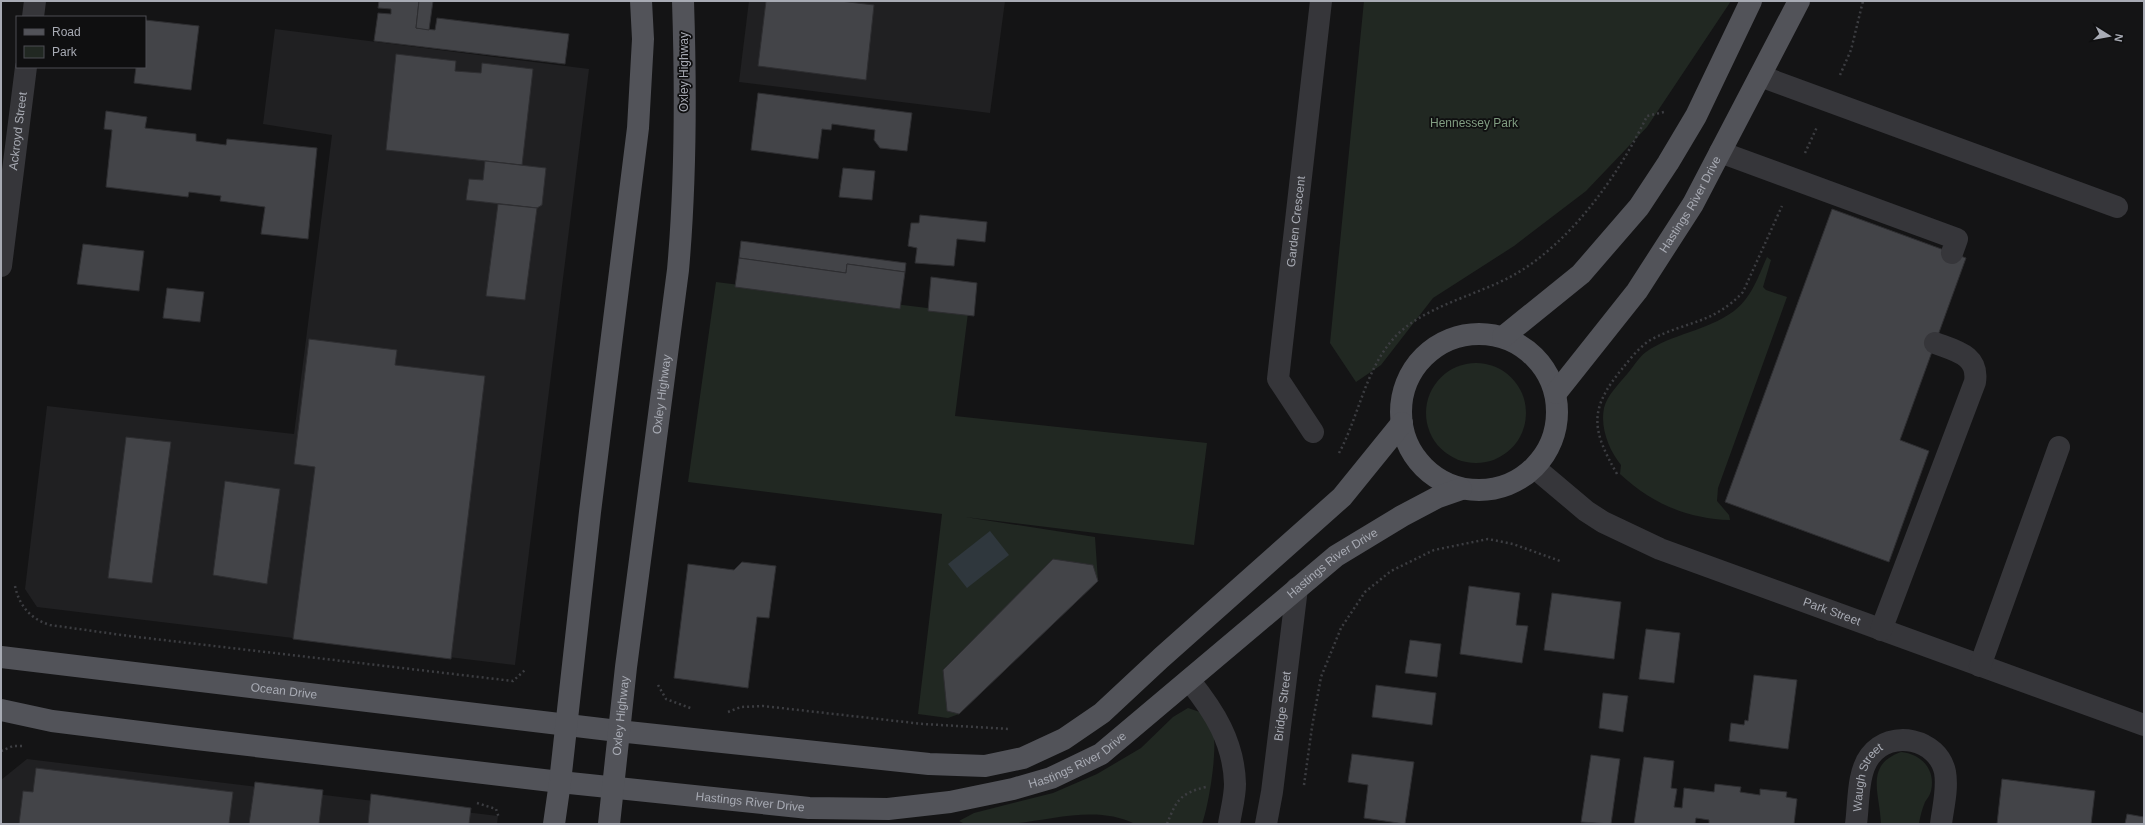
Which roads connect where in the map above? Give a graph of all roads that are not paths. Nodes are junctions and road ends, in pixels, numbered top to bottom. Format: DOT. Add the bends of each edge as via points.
graph roads {
  1 [pos="35,1"];
  2 [pos="641,1"];
  3 [pos="683,1"];
  4 [pos="1321,1"];
  5 [pos="1751,1"];
  6 [pos="1799,1"];
  7 [pos="33,16"];
  8 [pos="26,68"];
  9 [pos="1760,76"];
  10 [pos="1720,152"];
  11 [pos="2116,207"];
  12 [pos="1952,253"];
  13 [pos="1,266"];
  14 [pos="1503,337"];
  15 [pos="1935,343"];
  16 [pos="1556,393"];
  17 [pos="1402,423"];
  18 [pos="1313,432"];
  19 [pos="2059,447"];
  20 [pos="1535,468"];
  21 [pos="1461,489"];
  22 [pos="1297,588"];
  23 [pos="1881,630"];
  24 [pos="1,657"];
  25 [pos="1980,666"];
  26 [pos="1189,680"];
  27 [pos="1,710"];
  28 [pos="567,724"];
  29 [pos="2144,724"];
  30 [pos="618,731"];
  31 [pos="560,782"];
  32 [pos="613,787"];
  33 [pos="554,824"];
  34 [pos="609,824"];
  35 [pos="1229,824"];
  36 [pos="1266,824"];
  37 [pos="1856,824"];
  38 [pos="1941,824"];
  1 -- 7 [label="street"];
  2 -- 28 [label="main road" via="643,39 638,128 590,512"];
  3 -- 30 [label="main road, Oxley Highway" via="684,160 678,270"];
  4 -- 18 [label="street, Garden Crescent" via="1278,380"];
  5 -- 14 [label="main road" via="1696,116 1639,207 1581,274"];
  6 -- 9 [label="main road, Hastings River Drive"];
  8 -- 13 [label="street, Ackroyd Street"];
  9 -- 10 [label="main road, Hastings River Drive"];
  9 -- 11 [label="street"];
  10 -- 12 [label="street" via="1957,239"];
  10 -- 16 [label="main road, Hastings River Drive" via="1693,204 1637,291"];
  14 -- 16 [label="main road" via="1527,349 1546,368"];
  14 -- 17 [label="main road" via="1481,333 1458,336 1438,345 1420,360 1408,379 1402,401"];
  15 -- 23 [label="street" via="1961,353 1971,362 1976,370 1975,382"];
  16 -- 20 [label="main road" via="1558,420 1555,433 1551,446"];
  17 -- 21 [label="main road" via="1406,442 1415,458 1428,472 1444,483"];
  17 -- 30 [label="main road, Hastings River Drive" via="1342,497 1102,713 1064,739 1023,758 985,766 929,764"];
  19 -- 25 [label="street"];
  20 -- 21 [label="main road" via="1514,484 1488,491"];
  20 -- 23 [label="street, Park Street" via="1586,511 1603,522 1660,549"];
  21 -- 22 [label="main road, Hastings River Drive" via="1438,497 1402,516 1336,556"];
  22 -- 26 [label="main road, Hastings River Drive"];
  22 -- 36 [label="street, Bridge Street"];
  23 -- 25 [label="street, Park Street"];
  24 -- 28 [label="main road, Ocean Drive"];
  25 -- 29 [label="street, Park Street"];
  26 -- 32 [label="main road, Hastings River Drive" via="1100,754 1051,778 950,802 888,809 809,808"];
  26 -- 35 [label="street" via="1222,727 1235,784"];
  27 -- 31 [label="main road" via="60,722"];
  28 -- 30 [label="main road, Hastings River Drive"];
  28 -- 31 [label="main road"];
  30 -- 32 [label="main road, Oxley Highway"];
  31 -- 32 [label="main road, Hastings River Drive"];
  31 -- 33 [label="main road"];
  32 -- 34 [label="main road, Oxley Highway"];
  37 -- 38 [label="street, Waugh Street" via="1864,767 1870,756 1880,746 1905,740 1918,742 1930,749 1939,759 1946,784"];
}
